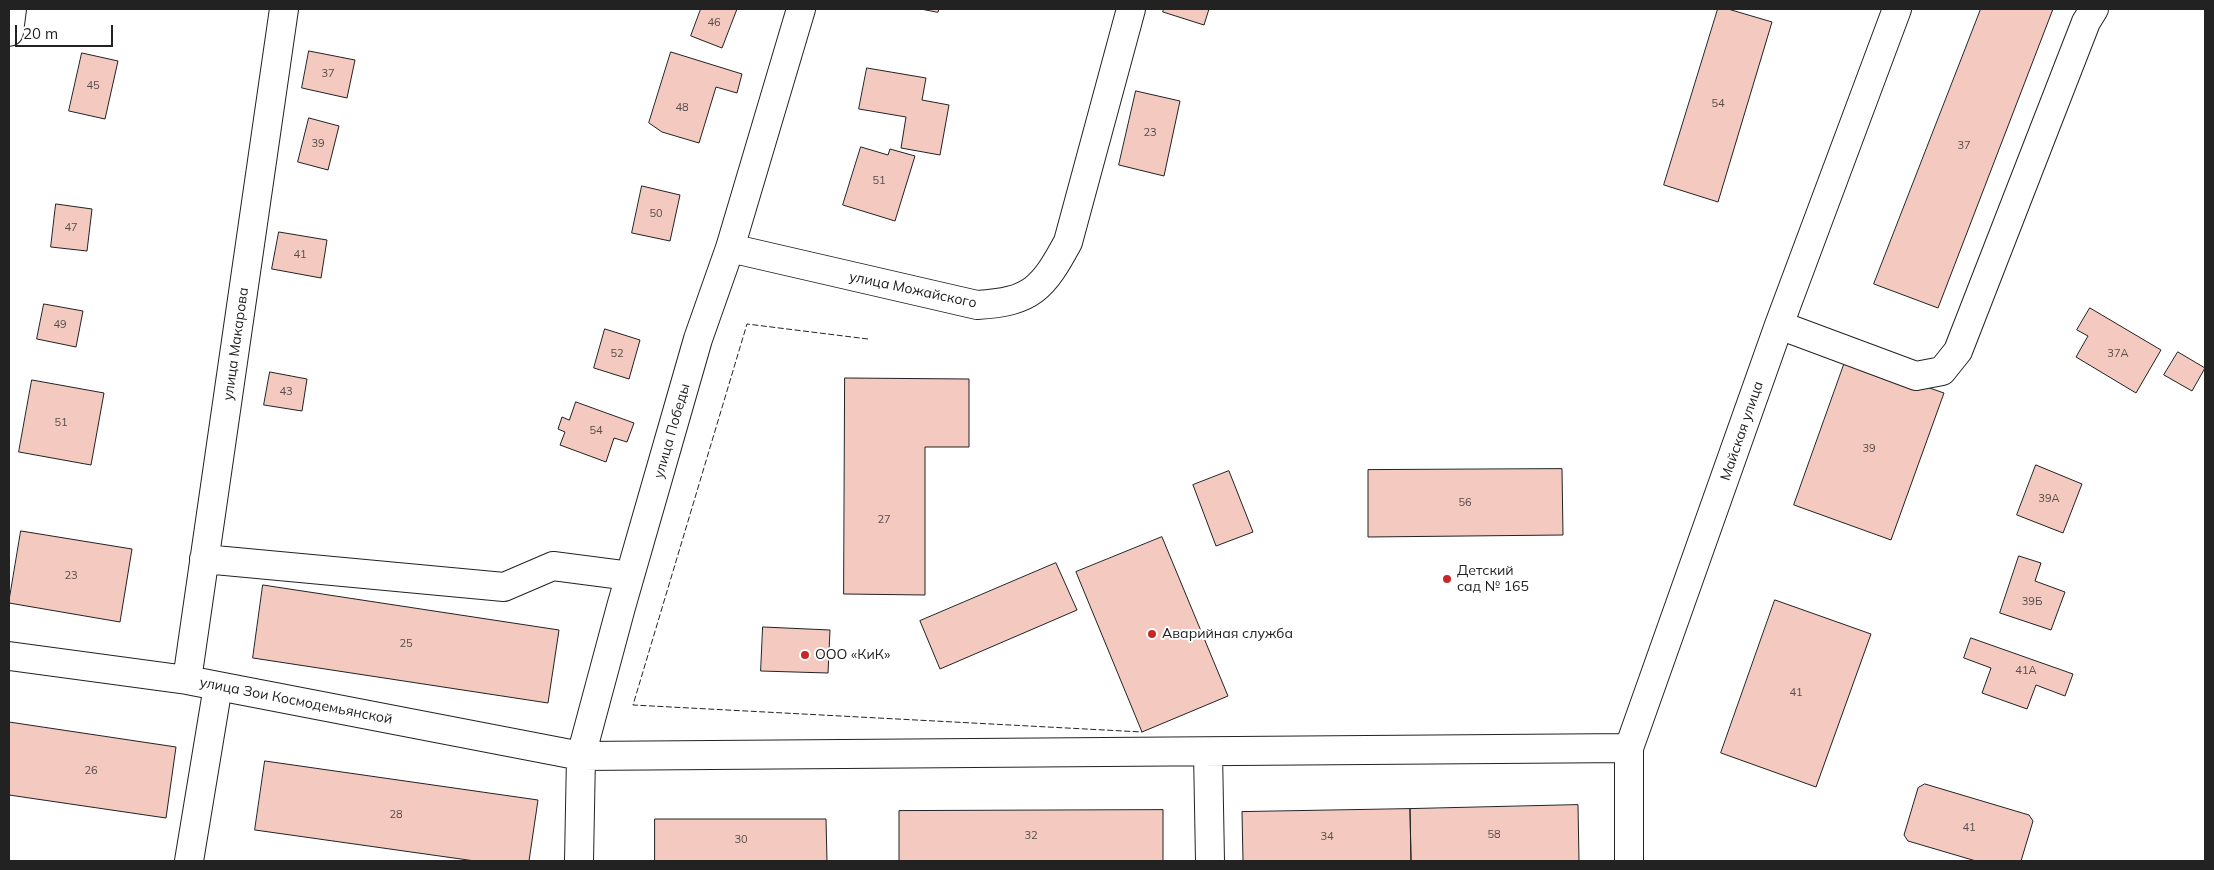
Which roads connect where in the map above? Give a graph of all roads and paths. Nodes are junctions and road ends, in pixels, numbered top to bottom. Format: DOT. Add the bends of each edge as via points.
graph roads {
  1 [pos="12,9"];
  2 [pos="284,9"];
  3 [pos="801,9"];
  4 [pos="1131,9"];
  5 [pos="1897,9"];
  6 [pos="2094,9"];
  7 [pos="9,32"];
  8 [pos="730,248"];
  9 [pos="1779,325"];
  10 [pos="204,560"];
  11 [pos="630,576"];
  12 [pos="9,656"];
  13 [pos="187,680"];
  14 [pos="218,686"];
  15 [pos="1629,748"];
  16 [pos="1208,752"];
  17 [pos="581,756"];
  18 [pos="188,861"];
  19 [pos="579,861"];
  20 [pos="1210,861"];
  21 [pos="1628,861"];
  1 -- 7 [label="street"];
  2 -- 10 [label="street, улица Макарова"];
  3 -- 8 [label="street, улица Победы"];
  4 -- 8 [label="street, улица Можайского" via="1068,242 1051,274 1029,295 1005,304 977,305"];
  5 -- 9 [label="street, Майская улица"];
  6 -- 9 [label="street" via="2086,22 1958,351 1942,371 1916,376"];
  8 -- 11 [label="street, улица Победы" via="698,339"];
  9 -- 15 [label="street, Майская улица"];
  10 -- 11 [label="street" via="504,587 553,566"];
  10 -- 13 [label="street, улица Макарова"];
  11 -- 17 [label="street, улица Победы"];
  12 -- 13 [label="street, улица Зои Космодемьянской"];
  13 -- 14 [label="street, улица Зои Космодемьянской"];
  14 -- 17 [label="street, улица Зои Космодемьянской"];
  14 -- 18 [label="street"];
  15 -- 16 [label="street, улица Зои Космодемьянской"];
  15 -- 21 [label="street, Майская улица"];
  16 -- 17 [label="street, улица Зои Космодемьянской"];
  16 -- 20 [label="street"];
  17 -- 19 [label="street, улица Победы"];
}
